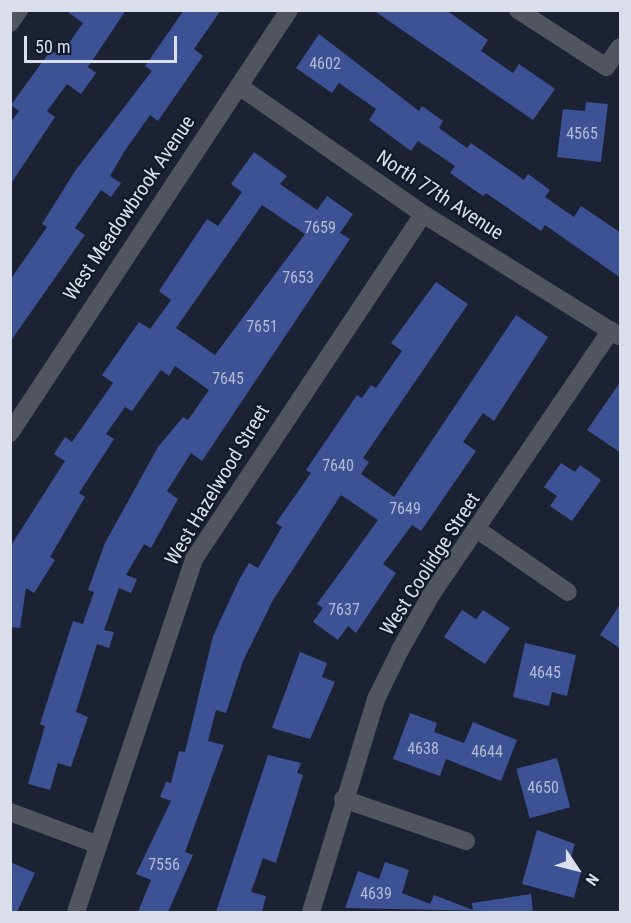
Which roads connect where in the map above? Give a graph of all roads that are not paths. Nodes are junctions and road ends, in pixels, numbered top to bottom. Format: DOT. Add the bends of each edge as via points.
graph roads {
  1 [pos="19,10"];
  2 [pos="288,10"];
  3 [pos="518,10"];
  4 [pos="10,23"];
  5 [pos="621,47"];
  6 [pos="239,86"];
  7 [pos="423,213"];
  8 [pos="616,334"];
  9 [pos="10,433"];
  10 [pos="478,530"];
  11 [pos="568,592"];
  12 [pos="343,799"];
  13 [pos="10,812"];
  14 [pos="466,840"];
  15 [pos="96,844"];
  16 [pos="76,912"];
  17 [pos="311,912"];
  1 -- 4 [label="street"];
  2 -- 6 [label="street, West Meadowbrook Avenue"];
  3 -- 5 [label="street" via="606,67"];
  6 -- 7 [label="street, North 77th Avenue"];
  6 -- 9 [label="street, West Meadowbrook Avenue" via="46,372"];
  7 -- 8 [label="street, North 77th Avenue"];
  7 -- 15 [label="street, West Hazelwood Street" via="194,559"];
  8 -- 10 [label="street, West Coolidge Street"];
  10 -- 11 [label="street"];
  10 -- 12 [label="street, West Coolidge Street" via="400,650 376,699"];
  12 -- 14 [label="street"];
  12 -- 17 [label="street, West Coolidge Street"];
  13 -- 15 [label="street"];
  15 -- 16 [label="street, West Hazelwood Street"];
}
